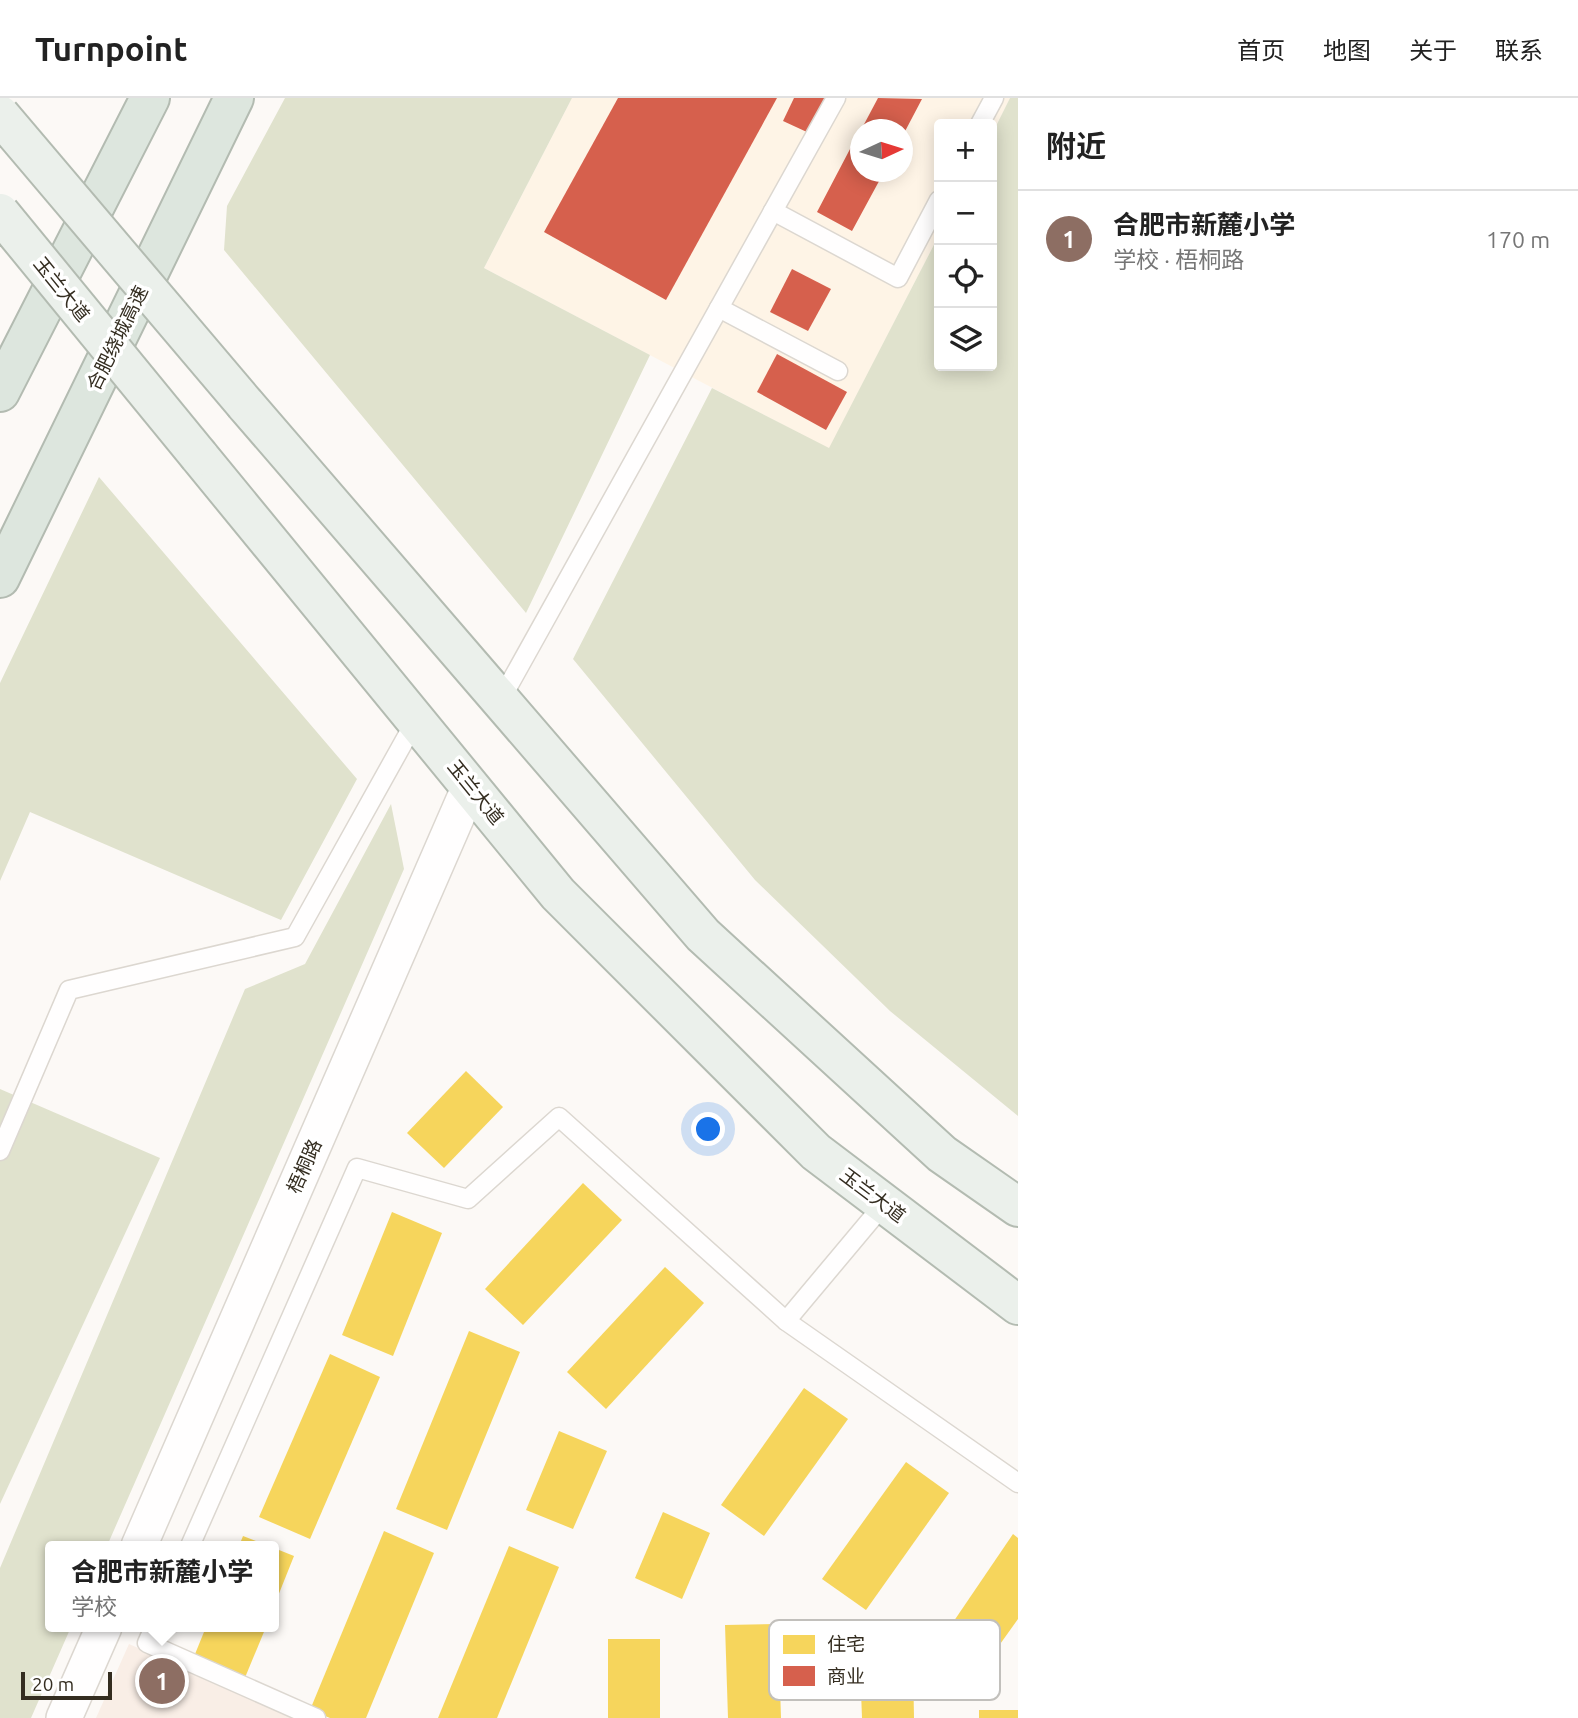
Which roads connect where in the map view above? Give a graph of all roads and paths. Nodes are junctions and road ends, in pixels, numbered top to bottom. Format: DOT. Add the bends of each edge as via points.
graph roads {
  1 [pos="150,98"];
  2 [pos="234,98"];
  3 [pos="836,98"];
  4 [pos="994,98"];
  5 [pos="0,115"];
  6 [pos="983,119"];
  7 [pos="934,210"];
  8 [pos="773,211"];
  9 [pos="0,213"];
  10 [pos="719,308"];
  11 [pos="838,372"];
  12 [pos="0,392"];
  13 [pos="0,578"];
  14 [pos="500,701"];
  15 [pos="416,720"];
  16 [pos="470,786"];
  17 [pos="0,1151"];
  18 [pos="884,1204"];
  19 [pos="1018,1207"];
  20 [pos="1018,1305"];
  21 [pos="786,1321"];
  22 [pos="1018,1483"];
  23 [pos="141,1541"];
  24 [pos="192,1541"];
  25 [pos="102,1632"];
  26 [pos="152,1632"];
  27 [pos="64,1718"];
  28 [pos="316,1718"];
  1 -- 12 [label="highway"];
  2 -- 13 [label="highway, 合肥绕城高速"];
  3 -- 8 [label="lane"];
  4 -- 6 [label="lane"];
  5 -- 14 [label="main road, bridge"];
  7 -- 8 [label="lane" via="898,278"];
  8 -- 10 [label="lane"];
  9 -- 15 [label="main road, 玉兰大道, bridge"];
  10 -- 11 [label="lane"];
  10 -- 14 [label="lane"];
  14 -- 19 [label="main road" via="703,935 942,1154"];
  15 -- 16 [label="main road, 玉兰大道"];
  15 -- 17 [label="lane" via="295,937 69,990"];
  16 -- 18 [label="main road, 玉兰大道" via="568,903 816,1152"];
  16 -- 23 [label="street, 梧桐路"];
  18 -- 20 [label="main road, 玉兰大道"];
  18 -- 21 [label="lane"];
  21 -- 22 [label="lane"];
  21 -- 24 [label="lane" via="559,1117 468,1199 357,1168"];
  25 -- 27 [label="street"];
  26 -- 28 [label="lane" via="147,1643"];
}
